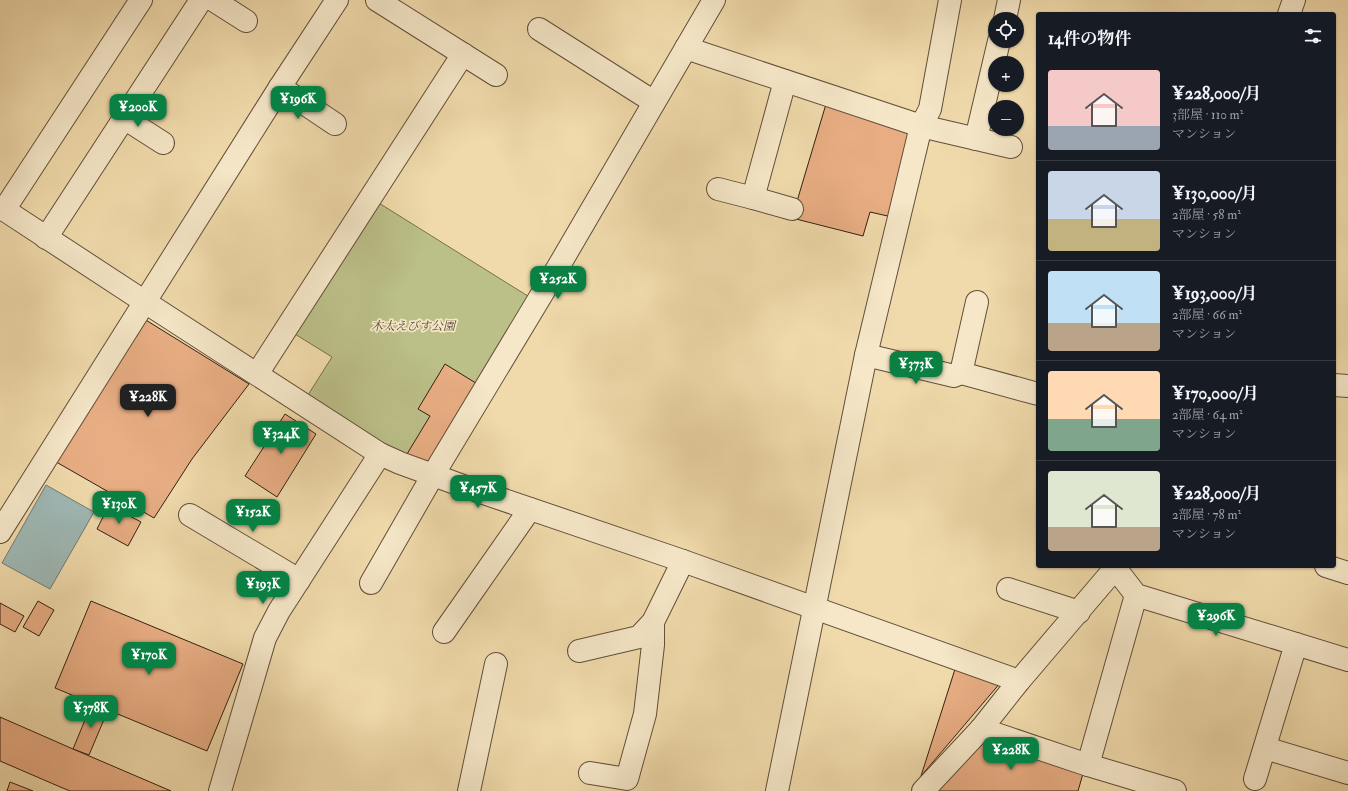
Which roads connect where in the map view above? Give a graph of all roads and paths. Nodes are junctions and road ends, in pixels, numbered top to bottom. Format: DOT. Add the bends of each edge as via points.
graph roads {
  1 [pos="141,0"];
  2 [pos="201,0"];
  3 [pos="213,0"];
  4 [pos="337,0"];
  5 [pos="377,0"];
  6 [pos="950,0"];
  7 [pos="1009,0"];
  8 [pos="1294,0"];
  9 [pos="711,1"];
  10 [pos="1006,12"];
  11 [pos="1290,12"];
  12 [pos="246,21"];
  13 [pos="539,29"];
  14 [pos="686,48"];
  15 [pos="997,48"];
  16 [pos="462,54"];
  17 [pos="496,76"];
  18 [pos="785,81"];
  19 [pos="280,87"];
  20 [pos="654,102"];
  21 [pos="124,118"];
  22 [pos="335,124"];
  23 [pos="921,126"];
  24 [pos="976,139"];
  25 [pos="163,143"];
  26 [pos="1011,147"];
  27 [pos="718,189"];
  28 [pos="753,198"];
  29 [pos="2,209"];
  30 [pos="792,209"];
  31 [pos="46,238"];
  32 [pos="144,302"];
  33 [pos="977,302"];
  34 [pos="866,355"];
  35 [pos="961,372"];
  36 [pos="257,374"];
  37 [pos="1336,385"];
  38 [pos="1348,386"];
  39 [pos="1036,393"];
  40 [pos="380,454"];
  41 [pos="433,475"];
  42 [pos="530,509"];
  43 [pos="190,515"];
  44 [pos="0,532"];
  45 [pos="683,561"];
  46 [pos="1115,568"];
  47 [pos="1117,568"];
  48 [pos="1332,568"];
  49 [pos="1348,573"];
  50 [pos="299,580"];
  51 [pos="371,583"];
  52 [pos="1008,589"];
  53 [pos="1136,595"];
  54 [pos="815,607"];
  55 [pos="1079,612"];
  56 [pos="653,622"];
  57 [pos="444,632"];
  58 [pos="1296,644"];
  59 [pos="579,651"];
  60 [pos="1348,660"];
  61 [pos="496,664"];
  62 [pos="1019,681"];
  63 [pos="981,729"];
  64 [pos="1265,748"];
  65 [pos="1088,765"];
  66 [pos="590,773"];
  67 [pos="1348,773"];
  68 [pos="1255,779"];
  69 [pos="220,791"];
  70 [pos="469,791"];
  71 [pos="777,791"];
  72 [pos="923,791"];
  73 [pos="1174,791"];
  1 -- 29 [label="street"];
  2 -- 21 [label="street"];
  3 -- 12 [label="street"];
  4 -- 19 [label="street"];
  5 -- 16 [label="street"];
  6 -- 23 [label="street" via="930,109"];
  7 -- 10 [label="street"];
  8 -- 11 [label="street"];
  9 -- 14 [label="street"];
  13 -- 20 [label="street"];
  14 -- 18 [label="street"];
  14 -- 20 [label="street"];
  15 -- 24 [label="street"];
  16 -- 17 [label="street"];
  16 -- 36 [label="street"];
  18 -- 23 [label="street"];
  18 -- 28 [label="street"];
  19 -- 22 [label="street"];
  19 -- 32 [label="street"];
  20 -- 41 [label="street"];
  21 -- 25 [label="street"];
  21 -- 31 [label="street"];
  23 -- 24 [label="street"];
  23 -- 34 [label="street"];
  24 -- 26 [label="street"];
  27 -- 28 [label="street"];
  28 -- 30 [label="street"];
  29 -- 31 [label="street"];
  31 -- 32 [label="street"];
  32 -- 36 [label="street"];
  32 -- 44 [label="street"];
  33 -- 35 [label="street"];
  34 -- 35 [label="street" via="954,376"];
  34 -- 54 [label="street"];
  35 -- 39 [label="street"];
  36 -- 40 [label="street"];
  37 -- 38 [label="street"];
  40 -- 41 [label="street"];
  40 -- 50 [label="street"];
  41 -- 42 [label="street"];
  41 -- 51 [label="street"];
  42 -- 45 [label="street"];
  42 -- 57 [label="street"];
  43 -- 50 [label="street"];
  45 -- 54 [label="street"];
  45 -- 56 [label="street"];
  46 -- 55 [label="street"];
  47 -- 53 [label="street"];
  48 -- 49 [label="street"];
  50 -- 69 [label="street" via="265,638"];
  52 -- 55 [label="street"];
  53 -- 58 [label="street"];
  53 -- 65 [label="street"];
  54 -- 62 [label="street"];
  54 -- 71 [label="street"];
  55 -- 62 [label="street"];
  56 -- 59 [label="street" via="639,637"];
  56 -- 66 [label="street" via="645,714 627,779"];
  58 -- 60 [label="street"];
  58 -- 64 [label="street"];
  61 -- 70 [label="street"];
  62 -- 63 [label="street"];
  63 -- 65 [label="street"];
  63 -- 72 [label="street"];
  64 -- 67 [label="street"];
  64 -- 68 [label="street"];
  65 -- 73 [label="street"];
}
